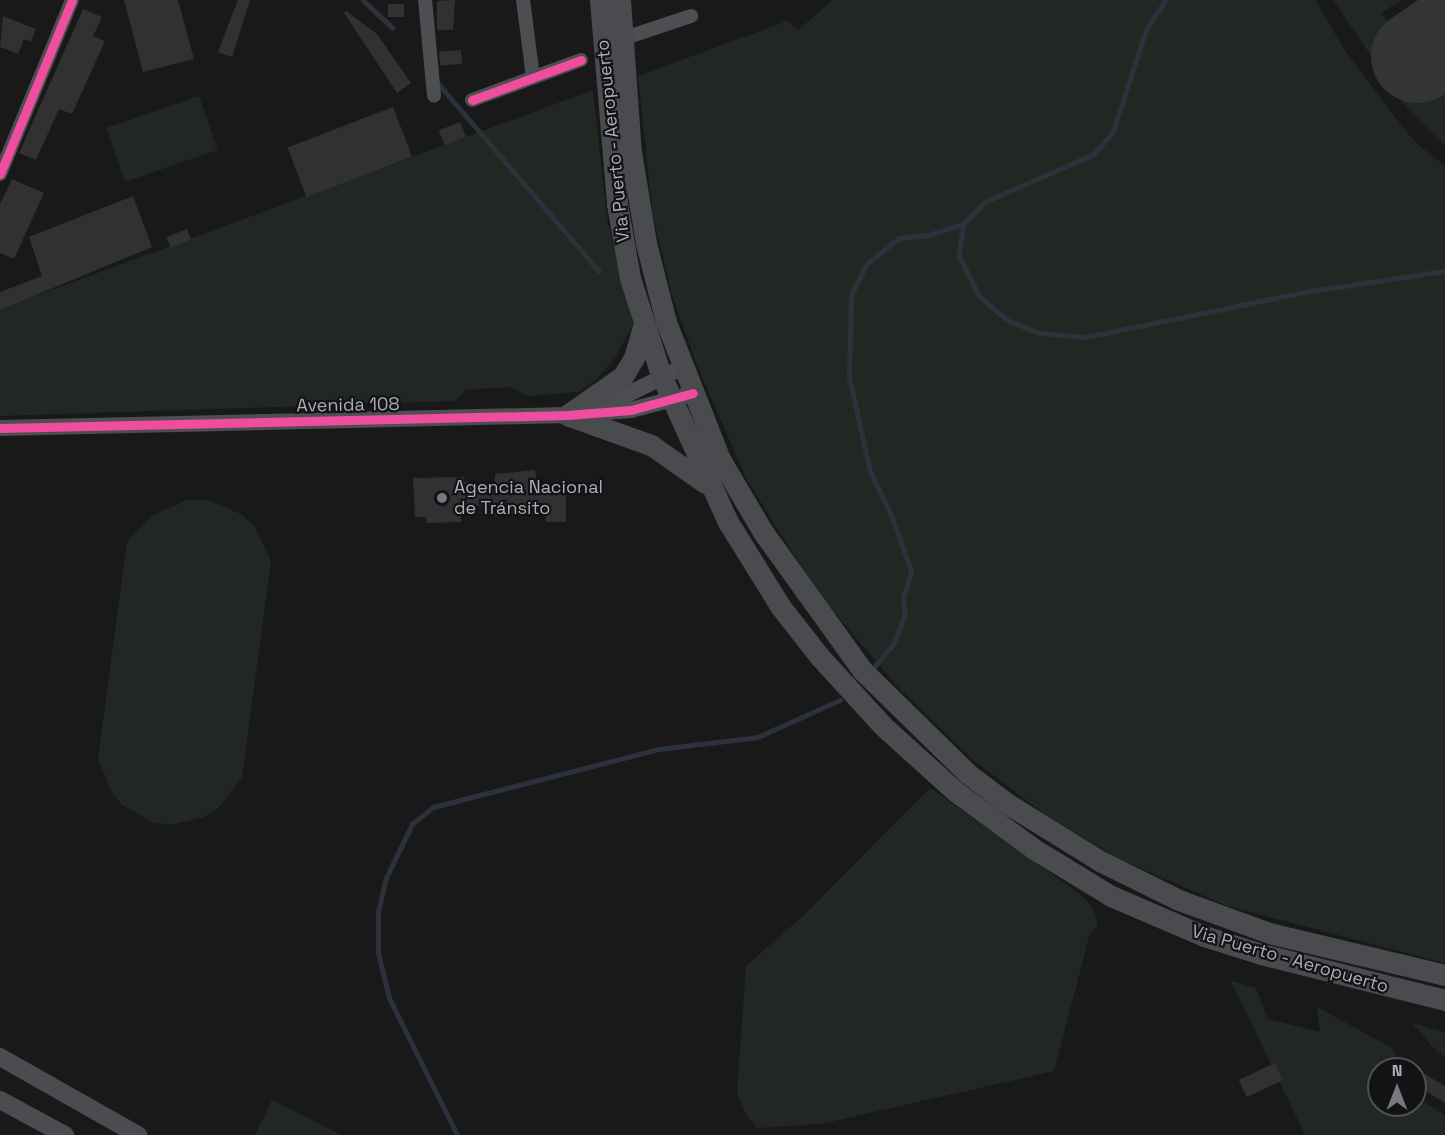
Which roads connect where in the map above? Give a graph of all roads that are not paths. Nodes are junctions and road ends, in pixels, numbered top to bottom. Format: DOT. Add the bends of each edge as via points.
graph roads {
  1 [pos="72,0"];
  2 [pos="425,0"];
  3 [pos="523,0"];
  4 [pos="600,0"];
  5 [pos="620,0"];
  6 [pos="691,16"];
  7 [pos="622,39"];
  8 [pos="581,60"];
  9 [pos="533,77"];
  10 [pos="434,96"];
  11 [pos="472,100"];
  12 [pos="1,170"];
  13 [pos="645,324"];
  14 [pos="683,367"];
  15 [pos="661,375"];
  16 [pos="693,393"];
  17 [pos="670,401"];
  18 [pos="594,411"];
  19 [pos="567,416"];
  20 [pos="0,428"];
  21 [pos="710,488"];
  22 [pos="1445,975"];
  23 [pos="1445,1000"];
  24 [pos="0,1057"];
  25 [pos="0,1100"];
  26 [pos="63,1135"];
  27 [pos="138,1135"];
  1 -- 12 [label="street"];
  2 -- 10 [label="street"];
  3 -- 9 [label="street"];
  4 -- 13 [label="main road, Via Puerto - Aeropuerto" via="617,204 630,278"];
  5 -- 7 [label="main road, Via Puerto - Aeropuerto"];
  6 -- 7 [label="street"];
  7 -- 14 [label="main road, Via Puerto - Aeropuerto" via="631,152 646,243 666,322"];
  8 -- 9 [label="street"];
  9 -- 11 [label="street"];
  13 -- 15 [label="main road, Via Puerto - Aeropuerto"];
  13 -- 19 [label="main road" via="634,358 623,376"];
  14 -- 15 [label="street, Avenida 108"];
  14 -- 16 [label="main road, Via Puerto - Aeropuerto"];
  15 -- 17 [label="main road, Via Puerto - Aeropuerto"];
  15 -- 18 [label="street, Avenida 108"];
  16 -- 17 [label="street, Avenida 108"];
  16 -- 22 [label="main road, Via Puerto - Aeropuerto" via="726,468 763,532 833,634 862,670 975,779 1101,861 1179,900 1269,933"];
  17 -- 18 [label="street, Avenida 108" via="631,410"];
  17 -- 21 [label="main road, Via Puerto - Aeropuerto"];
  18 -- 19 [label="street, Avenida 108"];
  19 -- 20 [label="street, Avenida 108"];
  19 -- 21 [label="main road" via="651,445"];
  21 -- 23 [label="main road, Via Puerto - Aeropuerto" via="780,606 820,657 883,726 947,784 1034,849 1111,896 1204,936"];
  24 -- 27 [label="main road"];
  25 -- 26 [label="main road"];
}
